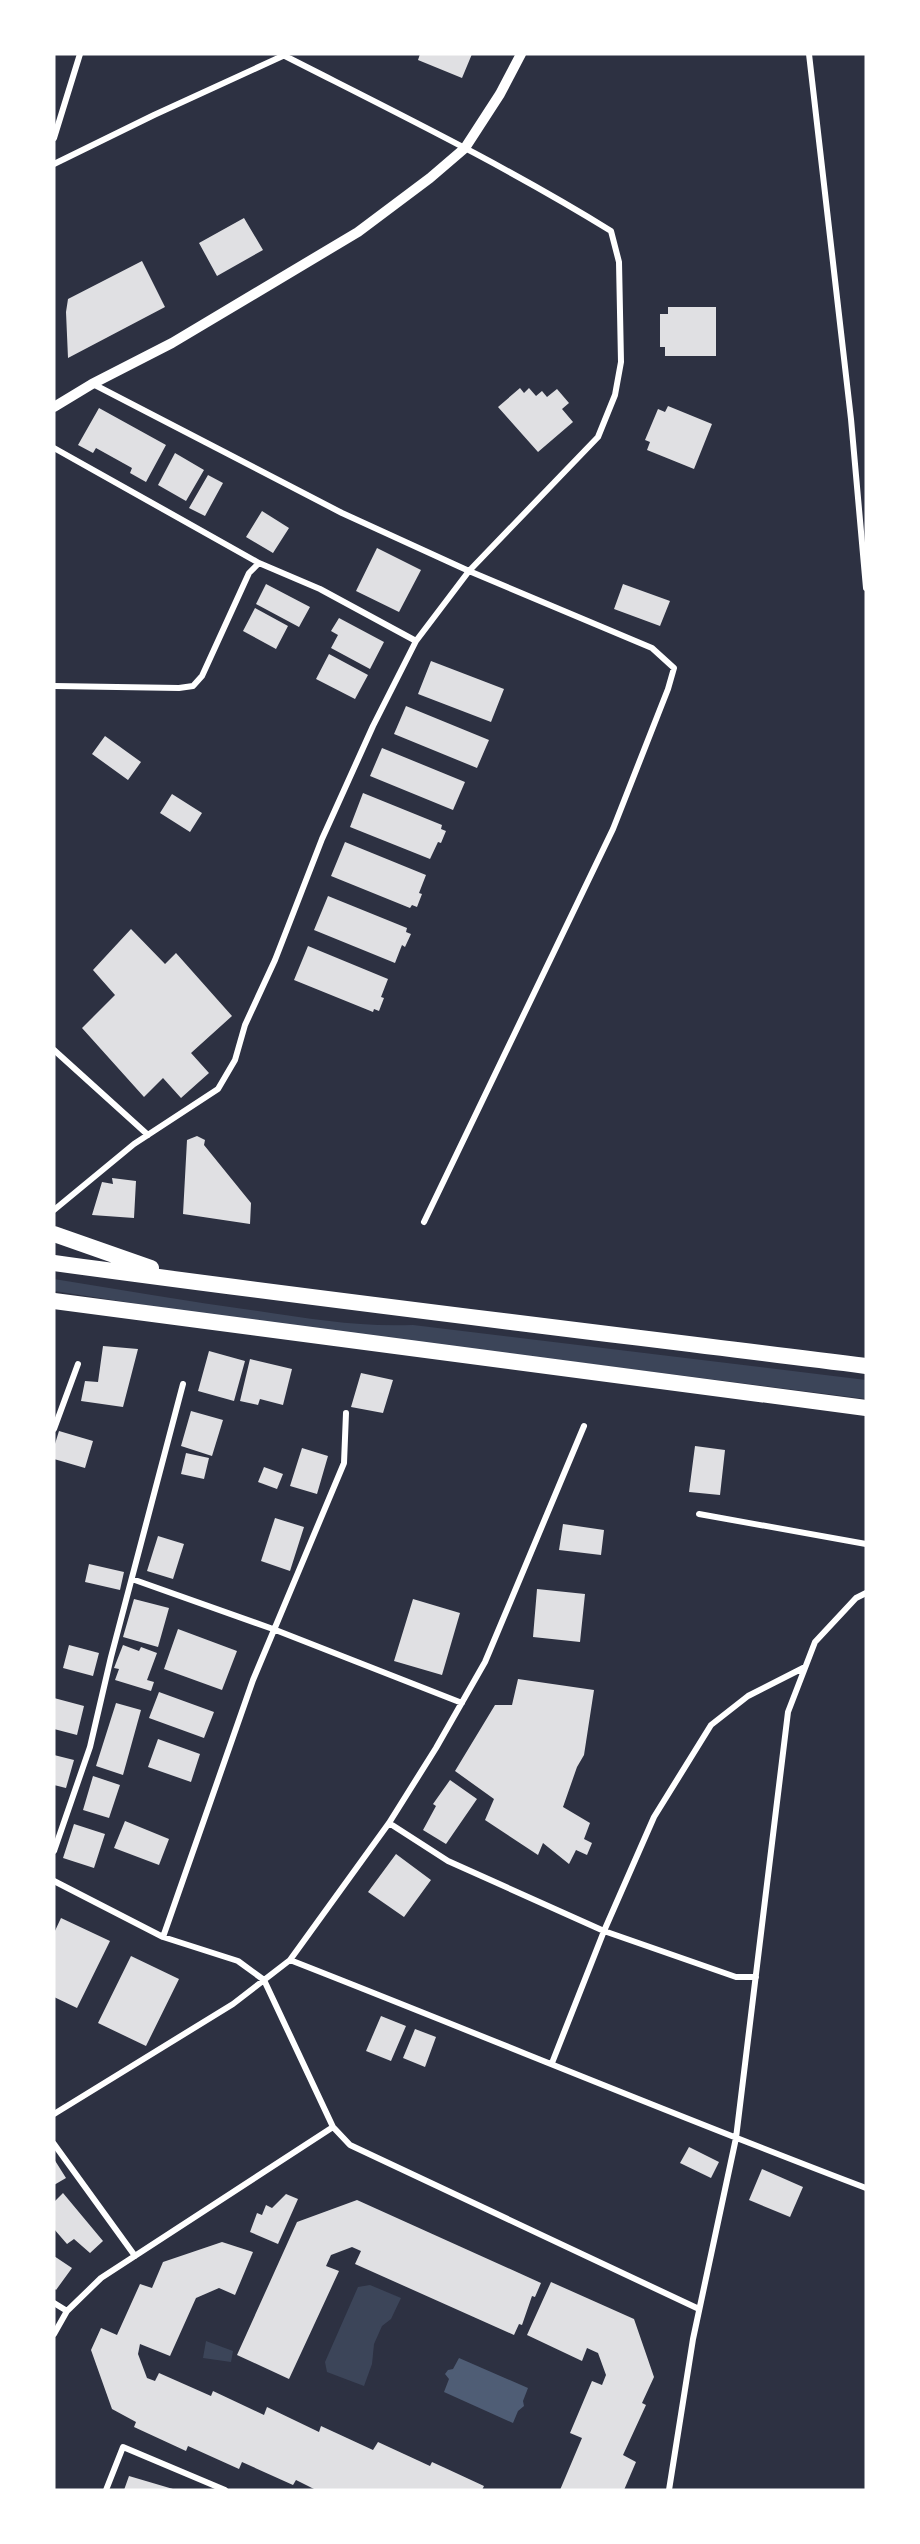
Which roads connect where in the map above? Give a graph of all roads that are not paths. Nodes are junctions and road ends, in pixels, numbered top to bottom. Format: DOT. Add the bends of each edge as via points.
graph roads {
  1 [pos="80,54"];
  2 [pos="521,54"];
  3 [pos="809,54"];
  4 [pos="286,55"];
  5 [pos="54,138"];
  6 [pos="465,148"];
  7 [pos="54,164"];
  8 [pos="92,384"];
  9 [pos="54,407"];
  10 [pos="54,448"];
  11 [pos="259,563"];
  12 [pos="470,572"];
  13 [pos="866,588"];
  14 [pos="416,641"];
  15 [pos="54,686"];
  16 [pos="54,1050"];
  17 [pos="148,1135"];
  18 [pos="54,1210"];
  19 [pos="424,1222"];
  20 [pos="54,1234"];
  21 [pos="54,1263"];
  22 [pos="188,1281"];
  23 [pos="54,1301"];
  24 [pos="54,1311"];
  25 [pos="128,1312"];
  26 [pos="78,1364"];
  27 [pos="866,1366"];
  28 [pos="183,1384"];
  29 [pos="866,1408"];
  30 [pos="346,1413"];
  31 [pos="584,1426"];
  32 [pos="54,1430"];
  33 [pos="699,1514"];
  34 [pos="866,1544"];
  35 [pos="132,1579"];
  36 [pos="866,1593"];
  37 [pos="273,1629"];
  38 [pos="805,1666"];
  39 [pos="462,1703"];
  40 [pos="389,1823"];
  41 [pos="54,1851"];
  42 [pos="54,1881"];
  43 [pos="604,1931"];
  44 [pos="163,1937"];
  45 [pos="290,1960"];
  46 [pos="756,1977"];
  47 [pos="264,1980"];
  48 [pos="552,2063"];
  49 [pos="54,2114"];
  50 [pos="333,2127"];
  51 [pos="736,2138"];
  52 [pos="54,2145"];
  53 [pos="866,2188"];
  54 [pos="135,2256"];
  55 [pos="54,2303"];
  56 [pos="699,2309"];
  57 [pos="67,2311"];
  58 [pos="54,2334"];
  59 [pos="106,2490"];
  60 [pos="225,2490"];
  61 [pos="669,2490"];
  1 -- 5 [label="street"];
  2 -- 6 [label="street"];
  3 -- 13 [label="street" via="851,419"];
  4 -- 6 [label="street"];
  4 -- 7 [label="street"];
  6 -- 8 [label="street" via="358,232 172,343"];
  6 -- 12 [label="street" via="611,231 619,262 621,362 615,395 598,437"];
  8 -- 9 [label="street"];
  8 -- 12 [label="street" via="342,513"];
  10 -- 11 [label="street"];
  11 -- 14 [label="street" via="320,589"];
  11 -- 15 [label="street" via="249,573 202,676 193,686"];
  12 -- 14 [label="street"];
  12 -- 19 [label="street" via="652,648 674,668 613,829"];
  14 -- 17 [label="street" via="322,839 245,1025 235,1060 218,1089"];
  16 -- 17 [label="street"];
  17 -- 18 [label="street"];
  20 -- 22 [label="highway"];
  21 -- 22 [label="highway"];
  22 -- 27 [label="highway"];
  23 -- 25 [label="highway"];
  24 -- 25 [label="highway"];
  25 -- 29 [label="highway"];
  26 -- 32 [label="street"];
  28 -- 35 [label="street"];
  30 -- 37 [label="street" via="344,1463"];
  31 -- 39 [label="street" via="485,1662"];
  33 -- 34 [label="street"];
  35 -- 37 [label="street"];
  35 -- 41 [label="street" via="90,1747"];
  36 -- 38 [label="street" via="856,1598 815,1642"];
  37 -- 39 [label="street"];
  37 -- 44 [label="street"];
  38 -- 43 [label="street" via="748,1696 711,1725 654,1817"];
  38 -- 46 [label="street" via="788,1712"];
  39 -- 40 [label="street"];
  40 -- 43 [label="street" via="448,1861"];
  40 -- 45 [label="street"];
  42 -- 44 [label="street"];
  43 -- 46 [label="street" via="736,1977"];
  43 -- 48 [label="street"];
  44 -- 47 [label="street" via="238,1961"];
  45 -- 47 [label="street"];
  45 -- 48 [label="street"];
  46 -- 51 [label="street"];
  47 -- 49 [label="street" via="233,2004"];
  47 -- 50 [label="street"];
  48 -- 51 [label="street"];
  50 -- 54 [label="street"];
  50 -- 56 [label="street" via="350,2145"];
  51 -- 53 [label="street"];
  51 -- 56 [label="street"];
  52 -- 54 [label="street"];
  54 -- 57 [label="street" via="101,2278"];
  55 -- 57 [label="street"];
  56 -- 61 [label="street"];
  57 -- 58 [label="street"];
  59 -- 60 [label="street" via="123,2447"];
}
